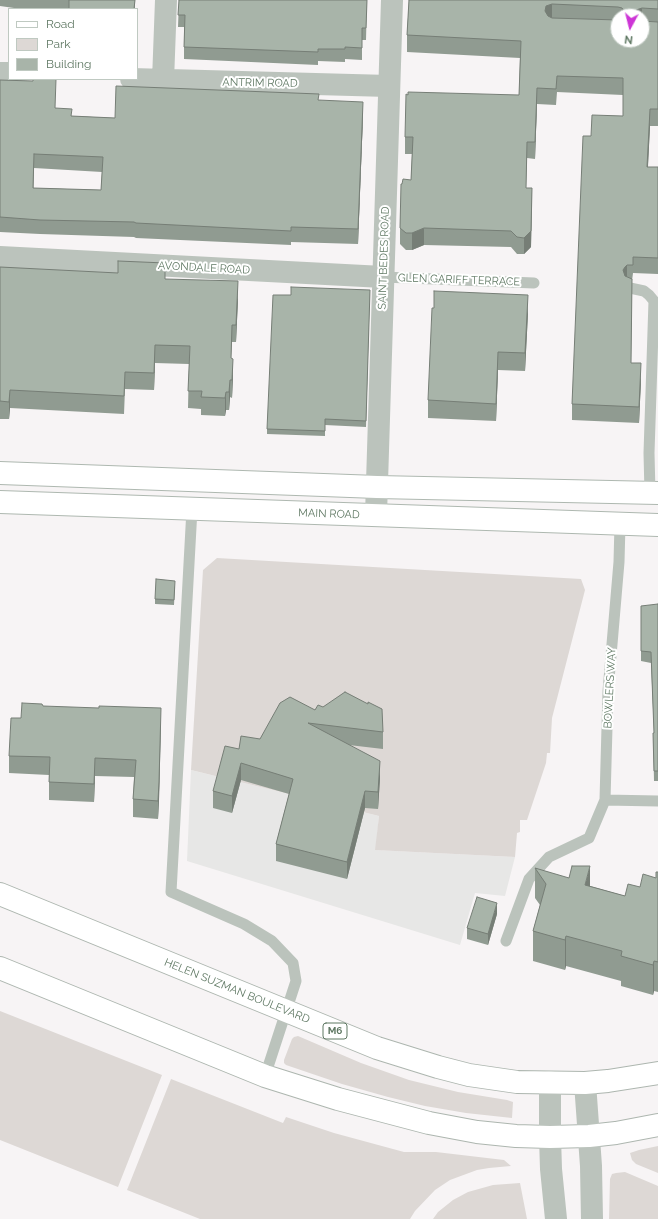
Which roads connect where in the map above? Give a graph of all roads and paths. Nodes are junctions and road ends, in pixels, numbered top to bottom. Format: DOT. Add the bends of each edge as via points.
graph roads {
  1 [pos="166,0"];
  2 [pos="392,0"];
  3 [pos="138,79"];
  4 [pos="163,81"];
  5 [pos="389,86"];
  6 [pos="0,258"];
  7 [pos="383,277"];
  8 [pos="534,283"];
  9 [pos="630,288"];
  10 [pos="0,473"];
  11 [pos="377,487"];
  12 [pos="654,493"];
  13 [pos="0,502"];
  14 [pos="192,509"];
  15 [pos="376,515"];
  16 [pos="620,524"];
  17 [pos="658,525"];
  18 [pos="606,800"];
  19 [pos="658,801"];
  20 [pos="0,894"];
  21 [pos="506,941"];
  22 [pos="0,968"];
  23 [pos="286,1012"];
  24 [pos="658,1073"];
  25 [pos="265,1076"];
  26 [pos="550,1082"];
  27 [pos="585,1082"];
  28 [pos="658,1124"];
  29 [pos="588,1136"];
  30 [pos="550,1137"];
  31 [pos="556,1219"];
  32 [pos="592,1219"];
  1 -- 4 [label="street"];
  2 -- 5 [label="street, SAINT BEDES ROAD"];
  3 -- 4 [label="street, ANTRIM ROAD"];
  4 -- 5 [label="street, ANTRIM ROAD"];
  5 -- 7 [label="street, SAINT BEDES ROAD"];
  6 -- 7 [label="street, AVONDALE ROAD"];
  7 -- 8 [label="lane, GLEN GARIFF TERRACE"];
  7 -- 11 [label="street, SAINT BEDES ROAD"];
  9 -- 12 [label="lane" via="644,291 654,301 649,453"];
  10 -- 11 [label="main road"];
  11 -- 12 [label="main road"];
  11 -- 15 [label="street, SAINT BEDES ROAD"];
  13 -- 14 [label="main road, MAIN ROAD"];
  14 -- 15 [label="main road, MAIN ROAD"];
  14 -- 23 [label="lane" via="171,892 244,924 272,941 293,964 296,981"];
  15 -- 16 [label="main road, MAIN ROAD"];
  16 -- 17 [label="main road, MAIN ROAD"];
  16 -- 18 [label="lane, BOWLERS WAY" via="608,691"];
  18 -- 19 [label="lane"];
  18 -- 21 [label="lane" via="589,838 549,857 529,879"];
  20 -- 23 [label="main road, HELEN SUZMAN BOULEVARD / M6"];
  22 -- 25 [label="main road"];
  23 -- 25 [label="lane"];
  23 -- 26 [label="main road, HELEN SUZMAN BOULEVARD / M6" via="377,1048 468,1075 517,1082"];
  24 -- 27 [label="main road, M6"];
  25 -- 30 [label="main road" via="429,1123 477,1132"];
  26 -- 27 [label="main road, M6"];
  26 -- 30 [label="street"];
  27 -- 29 [label="street"];
  28 -- 29 [label="main road"];
  29 -- 30 [label="main road"];
  29 -- 32 [label="street"];
  30 -- 31 [label="street"];
}
